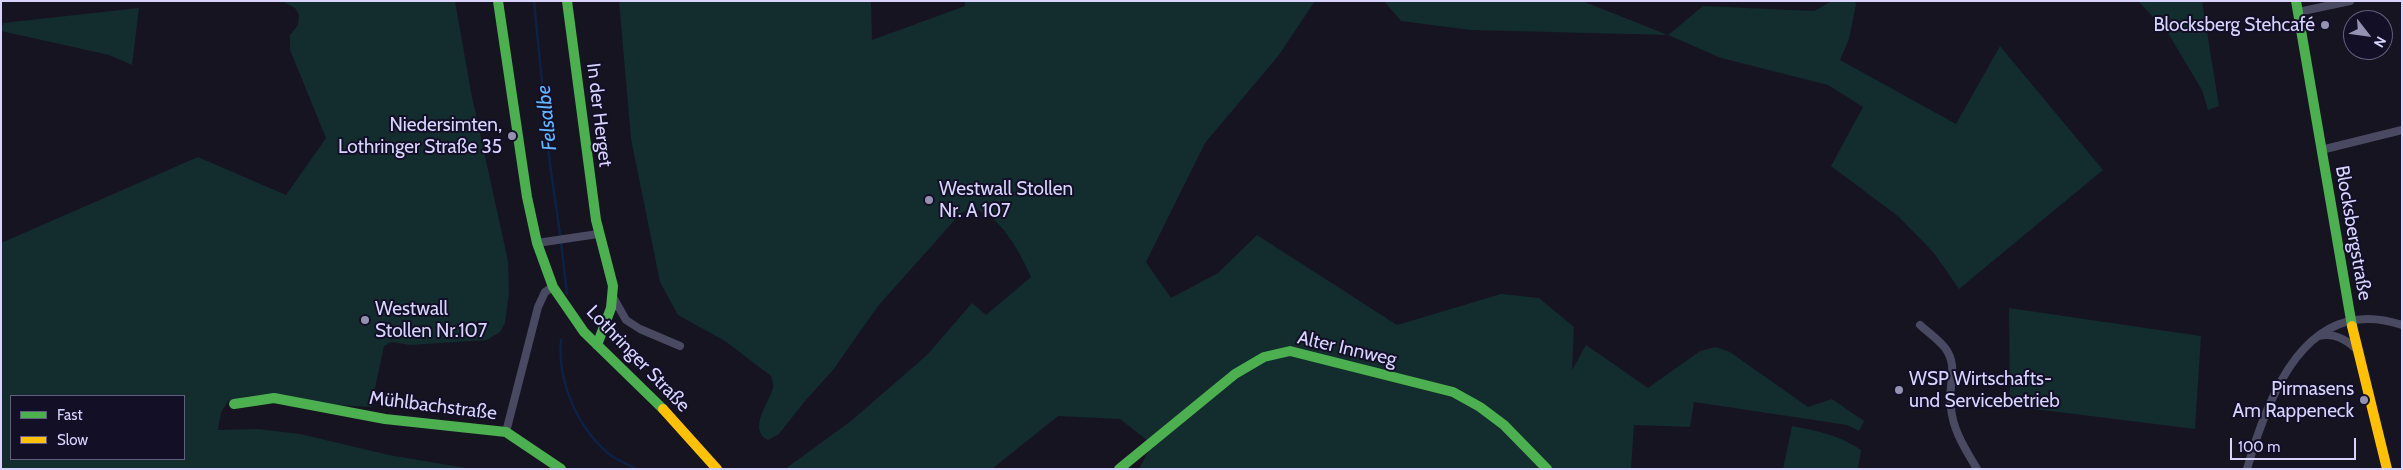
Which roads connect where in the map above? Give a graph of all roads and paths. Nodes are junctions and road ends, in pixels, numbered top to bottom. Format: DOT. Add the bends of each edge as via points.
graph roads {
  1 [pos="498,1"];
  2 [pos="567,1"];
  3 [pos="2296,1"];
  4 [pos="2350,1"];
  5 [pos="2298,12"];
  6 [pos="2402,130"];
  7 [pos="2321,150"];
  8 [pos="598,234"];
  9 [pos="537,243"];
  10 [pos="553,286"];
  11 [pos="613,297"];
  12 [pos="2350,319"];
  13 [pos="1920,325"];
  14 [pos="2402,325"];
  15 [pos="2318,336"];
  16 [pos="597,345"];
  17 [pos="680,346"];
  18 [pos="2356,349"];
  19 [pos="234,404"];
  20 [pos="506,432"];
  21 [pos="561,469"];
  22 [pos="717,469"];
  23 [pos="1119,469"];
  24 [pos="1547,469"];
  25 [pos="1977,469"];
  26 [pos="2247,469"];
  27 [pos="2387,469"];
  1 -- 9 [label="street, Lothringer Straße" via="527,197"];
  2 -- 8 [label="street, In der Herget"];
  3 -- 5 [label="street, Blocksbergstraße"];
  4 -- 5 [label="street"];
  5 -- 7 [label="street, Blocksbergstraße"];
  6 -- 7 [label="street"];
  7 -- 12 [label="street, Blocksbergstraße"];
  8 -- 9 [label="street"];
  8 -- 11 [label="street, In der Herget" via="610,264"];
  9 -- 10 [label="street, Lothringer Straße"];
  10 -- 16 [label="street, Lothringer Straße" via="576,323"];
  10 -- 20 [label="street, Mühlbachstraße" via="545,292 538,307"];
  11 -- 16 [label="street, In der Herget"];
  11 -- 17 [label="street, In der Herget" via="626,320"];
  12 -- 14 [label="street" via="2372,318"];
  12 -- 15 [label="street"];
  12 -- 18 [label="street, Blocksbergstraße"];
  13 -- 25 [label="street" via="1950,353 1953,363 1950,392 1953,421"];
  15 -- 18 [label="street" via="2333,336"];
  15 -- 26 [label="street" via="2301,352 2279,384"];
  16 -- 22 [label="street, Lothringer Straße" via="661,407"];
  18 -- 27 [label="street, Blocksbergstraße"];
  19 -- 20 [label="street, Mühlbachstraße" via="274,398 376,418"];
  20 -- 21 [label="street"];
  23 -- 24 [label="street, Alter Innweg" via="1235,374 1264,357 1290,351 1453,392 1512,431"];
}
